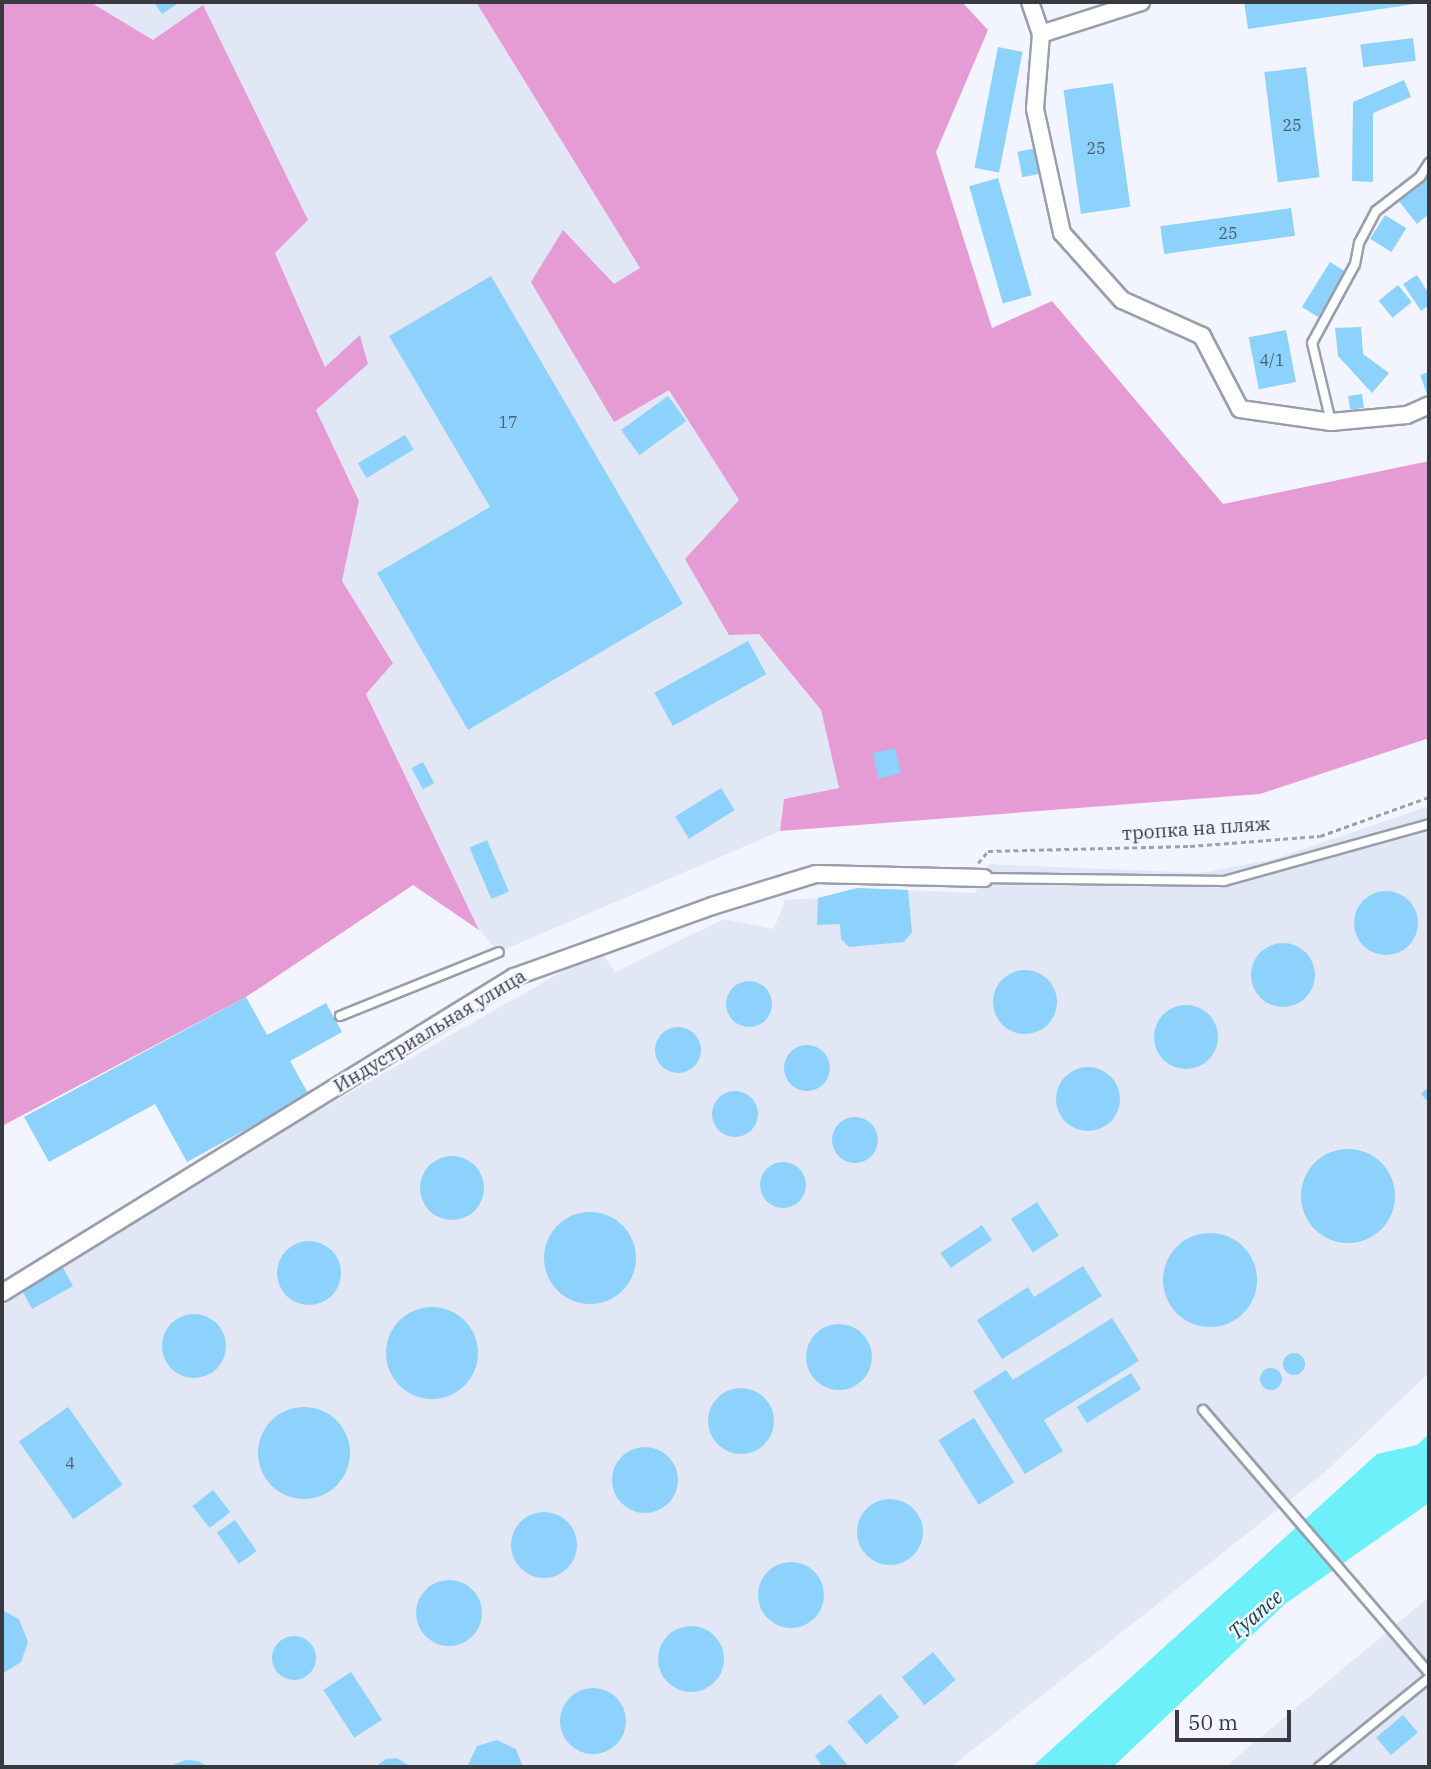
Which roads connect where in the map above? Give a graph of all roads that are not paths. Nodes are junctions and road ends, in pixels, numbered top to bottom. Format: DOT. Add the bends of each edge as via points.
graph roads {
  1 [pos="1030,2"];
  2 [pos="1141,2"];
  3 [pos="1041,34"];
  4 [pos="1429,163"];
  5 [pos="1429,405"];
  6 [pos="1331,422"];
  7 [pos="1429,824"];
  8 [pos="977,876"];
  9 [pos="499,952"];
  10 [pos="340,1016"];
  11 [pos="2,1293"];
  12 [pos="1203,1410"];
  13 [pos="1429,1675"];
  14 [pos="1319,1767"];
  1 -- 3 [label="street"];
  2 -- 3 [label="street"];
  3 -- 6 [label="street" via="1035,109 1062,233 1122,300 1202,336 1240,409"];
  4 -- 6 [label="lane" via="1420,177 1376,211 1359,243 1355,264 1312,343"];
  5 -- 6 [label="street" via="1406,415"];
  7 -- 8 [label="lane" via="1224,881"];
  8 -- 11 [label="street, Индустриальная улица" via="816,874 514,977"];
  9 -- 10 [label="lane"];
  12 -- 13 [label="lane"];
  13 -- 14 [label="lane"];
}
